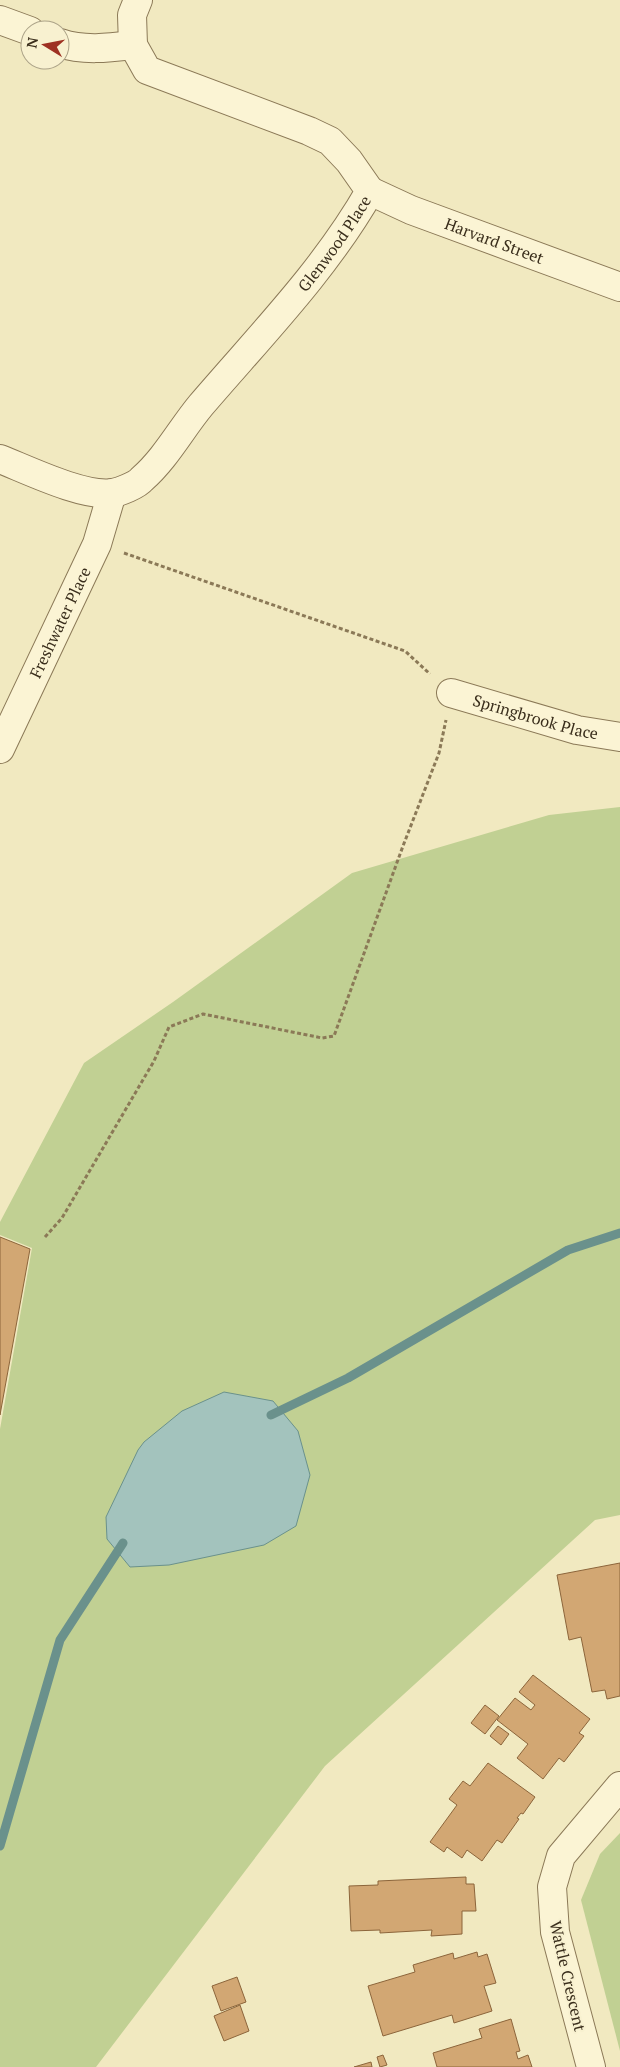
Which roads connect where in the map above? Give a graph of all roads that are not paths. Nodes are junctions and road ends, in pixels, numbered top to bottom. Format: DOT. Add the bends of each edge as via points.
graph roads {
  1 [pos="138,0"];
  2 [pos="0,20"];
  3 [pos="20,28"];
  4 [pos="133,45"];
  5 [pos="70,47"];
  6 [pos="370,191"];
  7 [pos="620,286"];
  8 [pos="0,459"];
  9 [pos="112,493"];
  10 [pos="451,693"];
  11 [pos="620,737"];
  12 [pos="0,749"];
  13 [pos="620,1786"];
  14 [pos="590,2067"];
  1 -- 4 [label="street, Glenwood Place" via="132,15"];
  2 -- 3 [label="street"];
  4 -- 5 [label="street" via="105,49"];
  4 -- 6 [label="street, Glenwood Place" via="146,70 330,141"];
  6 -- 7 [label="street, Harvard Street" via="411,210"];
  6 -- 9 [label="street, Glenwood Place" via="328,256 192,416 162,458 141,481"];
  8 -- 9 [label="street" via="79,490"];
  9 -- 12 [label="street, Freshwater Place" via="97,544"];
  10 -- 11 [label="street, Springbrook Place" via="577,730"];
  13 -- 14 [label="street, Wattle Crescent" via="562,1856 552,1887 554,1932"];
}
